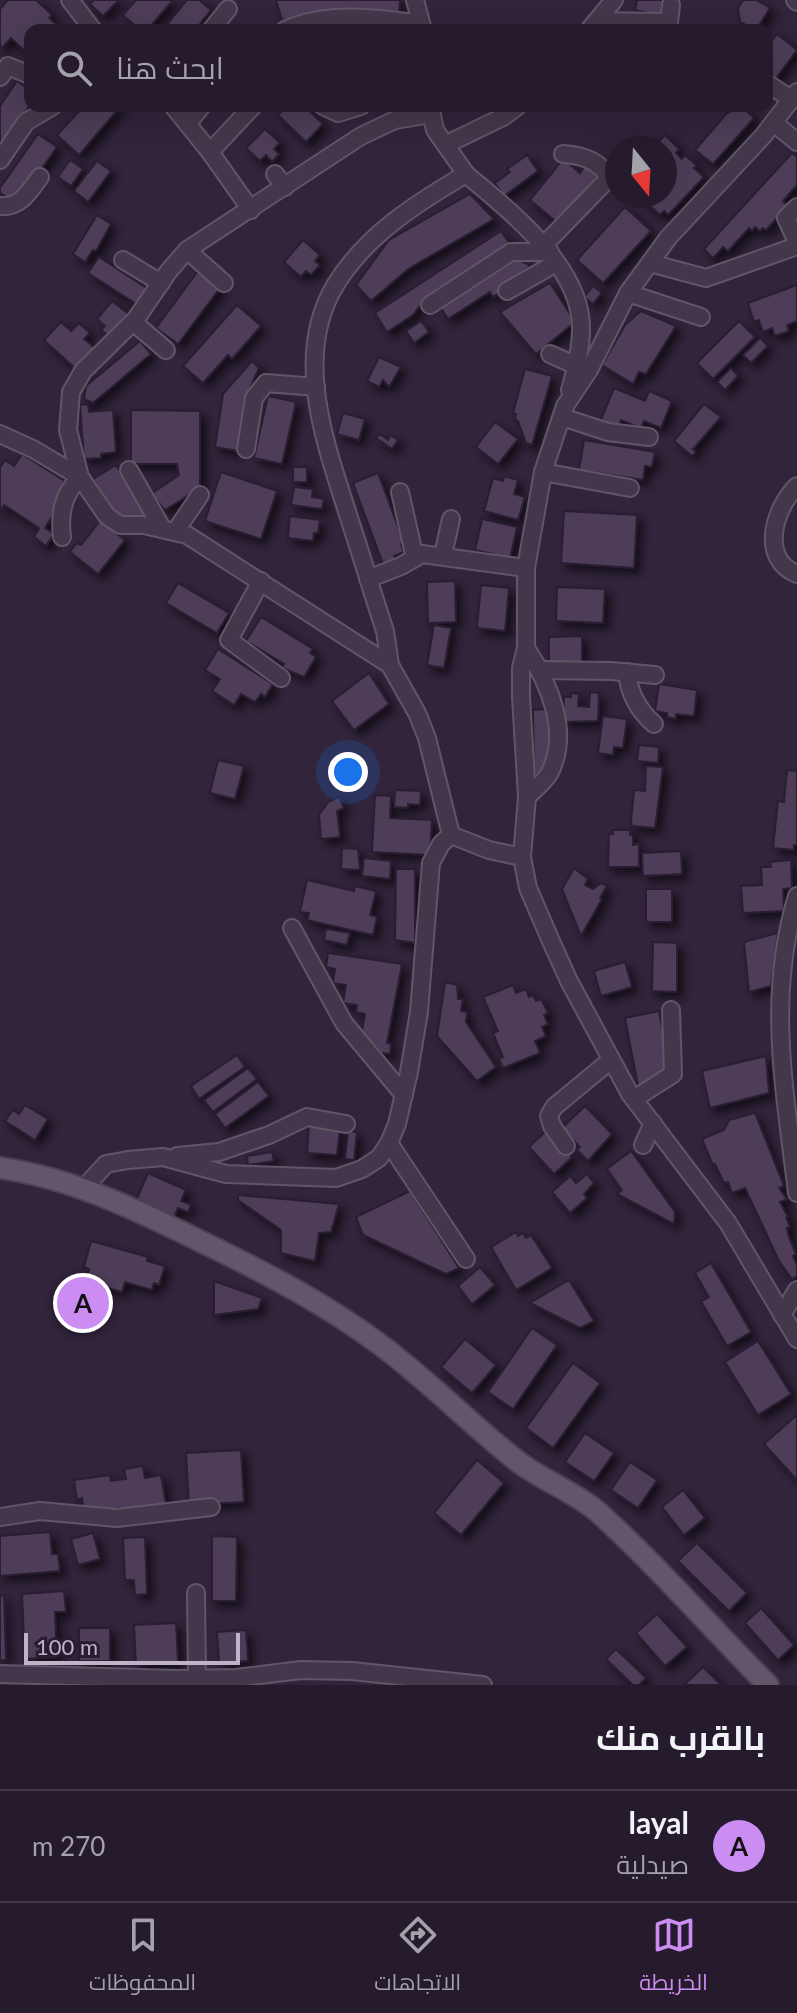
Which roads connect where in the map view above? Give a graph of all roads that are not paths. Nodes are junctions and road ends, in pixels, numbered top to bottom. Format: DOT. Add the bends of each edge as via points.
graph roads {
  1 [pos="70,0"];
  2 [pos="415,0"];
  3 [pos="614,0"];
  4 [pos="671,5"];
  5 [pos="228,9"];
  6 [pos="82,24"];
  7 [pos="216,24"];
  8 [pos="301,24"];
  9 [pos="408,24"];
  10 [pos="421,24"];
  11 [pos="594,24"];
  12 [pos="618,24"];
  13 [pos="24,73"];
  14 [pos="0,77"];
  15 [pos="773,86"];
  16 [pos="794,96"];
  17 [pos="43,112"];
  18 [pos="178,112"];
  19 [pos="197,112"];
  20 [pos="247,112"];
  21 [pos="423,112"];
  22 [pos="430,112"];
  23 [pos="510,112"];
  24 [pos="188,123"];
  25 [pos="774,123"];
  26 [pos="797,142"];
  27 [pos="447,144"];
  28 [pos="210,152"];
  29 [pos="563,154"];
  30 [pos="0,160"];
  31 [pos="466,174"];
  32 [pos="40,177"];
  33 [pos="0,206"];
  34 [pos="797,207"];
  35 [pos="251,210"];
  36 [pos="797,244"];
  37 [pos="187,250"];
  38 [pos="550,253"];
  39 [pos="123,260"];
  40 [pos="650,263"];
  41 [pos="161,283"];
  42 [pos="224,283"];
  43 [pos="507,291"];
  44 [pos="628,293"];
  45 [pos="430,305"];
  46 [pos="701,317"];
  47 [pos="133,322"];
  48 [pos="166,350"];
  49 [pos="550,354"];
  50 [pos="577,366"];
  51 [pos="316,387"];
  52 [pos="563,412"];
  53 [pos="0,434"];
  54 [pos="649,437"];
  55 [pos="246,449"];
  56 [pos="129,470"];
  57 [pos="543,472"];
  58 [pos="80,477"];
  59 [pos="797,486"];
  60 [pos="630,488"];
  61 [pos="400,492"];
  62 [pos="200,495"];
  63 [pos="451,519"];
  64 [pos="168,530"];
  65 [pos="62,537"];
  66 [pos="443,555"];
  67 [pos="415,558"];
  68 [pos="526,568"];
  69 [pos="797,574"];
  70 [pos="368,579"];
  71 [pos="261,581"];
  72 [pos="526,648"];
  73 [pos="390,665"];
  74 [pos="541,670"];
  75 [pos="627,672"];
  76 [pos="655,675"];
  77 [pos="281,678"];
  78 [pos="654,724"];
  79 [pos="527,797"];
  80 [pos="451,835"];
  81 [pos="522,857"];
  82 [pos="797,896"];
  83 [pos="292,928"];
  84 [pos="671,1010"];
  85 [pos="611,1060"];
  86 [pos="404,1095"];
  87 [pos="634,1099"];
  88 [pos="653,1123"];
  89 [pos="346,1124"];
  90 [pos="389,1143"];
  91 [pos="643,1145"];
  92 [pos="566,1146"];
  93 [pos="163,1157"];
  94 [pos="0,1168"];
  95 [pos="84,1188"];
  96 [pos="797,1193"];
  97 [pos="466,1259"];
  98 [pos="797,1290"];
  99 [pos="782,1315"];
  100 [pos="797,1339"];
  101 [pos="211,1507"];
  102 [pos="0,1517"];
  103 [pos="196,1593"];
  104 [pos="0,1674"];
  105 [pos="197,1678"];
  106 [pos="483,1685"];
  107 [pos="768,1685"];
  1 -- 6 [label="street"];
  2 -- 10 [label="street"];
  3 -- 11 [label="street"];
  4 -- 12 [label="street" via="669,22"];
  5 -- 7 [label="street"];
  8 -- 9 [label="street" via="375,17"];
  13 -- 14 [label="street" via="8,66"];
  15 -- 16 [label="street"];
  16 -- 25 [label="street"];
  17 -- 30 [label="street" via="26,122"];
  18 -- 24 [label="street"];
  19 -- 24 [label="street"];
  20 -- 28 [label="street"];
  21 -- 35 [label="street" via="395,120 280,180"];
  22 -- 27 [label="street" via="435,130"];
  23 -- 27 [label="street"];
  24 -- 28 [label="street"];
  25 -- 26 [label="street"];
  25 -- 40 [label="street"];
  27 -- 31 [label="street"];
  28 -- 35 [label="street"];
  29 -- 38 [label="street" via="595,163 609,178"];
  31 -- 38 [label="street"];
  31 -- 51 [label="street" via="381,231 336,284 317,342"];
  32 -- 33 [label="street" via="23,200"];
  34 -- 36 [label="street" via="786,218"];
  35 -- 37 [label="street"];
  36 -- 40 [label="street" via="706,278"];
  37 -- 41 [label="street"];
  37 -- 42 [label="street"];
  38 -- 43 [label="street"];
  38 -- 45 [label="street" via="511,252"];
  38 -- 50 [label="street" via="580,313"];
  39 -- 41 [label="street"];
  40 -- 44 [label="street"];
  41 -- 47 [label="street"];
  44 -- 46 [label="street"];
  44 -- 52 [label="street"];
  47 -- 48 [label="street"];
  47 -- 58 [label="street" via="83,371 71,392 68,430"];
  49 -- 50 [label="street"];
  50 -- 52 [label="street"];
  51 -- 55 [label="street" via="266,383 254,398"];
  51 -- 70 [label="street" via="323,430"];
  52 -- 54 [label="street" via="608,432"];
  52 -- 57 [label="street"];
  53 -- 58 [label="street"];
  56 -- 64 [label="street"];
  57 -- 60 [label="street"];
  57 -- 68 [label="street"];
  58 -- 64 [label="street" via="107,516 120,525"];
  58 -- 65 [label="street" via="68,489 62,507"];
  59 -- 69 [label="street" via="778,511 774,540 782,566"];
  61 -- 67 [label="street"];
  62 -- 64 [label="street"];
  63 -- 66 [label="street"];
  64 -- 71 [label="street" via="187,535"];
  66 -- 67 [label="street"];
  66 -- 68 [label="street"];
  67 -- 70 [label="street"];
  68 -- 72 [label="street"];
  70 -- 73 [label="street"];
  71 -- 73 [label="street"];
  71 -- 77 [label="street" via="229,640"];
  72 -- 74 [label="street"];
  72 -- 79 [label="street" via="521,697"];
  73 -- 80 [label="street" via="427,738"];
  74 -- 75 [label="street"];
  74 -- 79 [label="street" via="559,738 549,774"];
  75 -- 76 [label="street"];
  75 -- 78 [label="street" via="633,699"];
  79 -- 81 [label="street"];
  80 -- 81 [label="street"];
  80 -- 86 [label="street" via="431,863 419,1012"];
  81 -- 85 [label="street" via="528,888 550,939"];
  82 -- 96 [label="street" via="784,944 779,1031"];
  83 -- 86 [label="street" via="344,1023"];
  84 -- 87 [label="street" via="673,1074"];
  85 -- 87 [label="street"];
  85 -- 92 [label="street" via="549,1116"];
  86 -- 90 [label="street"];
  87 -- 88 [label="street"];
  88 -- 91 [label="street"];
  88 -- 99 [label="street" via="728,1223"];
  89 -- 93 [label="street" via="307,1117 219,1152"];
  90 -- 93 [label="street" via="379,1158 336,1178 226,1174"];
  90 -- 97 [label="street"];
  93 -- 95 [label="street" via="106,1164"];
  94 -- 95 [label="main road"];
  95 -- 107 [label="main road" via="303,1292 383,1347 534,1475 595,1509"];
  98 -- 99 [label="street"];
  99 -- 100 [label="street"];
  101 -- 102 [label="street" via="117,1518 40,1511"];
  103 -- 105 [label="street"];
  104 -- 105 [label="street"];
  105 -- 106 [label="street" via="352,1671"];
}
